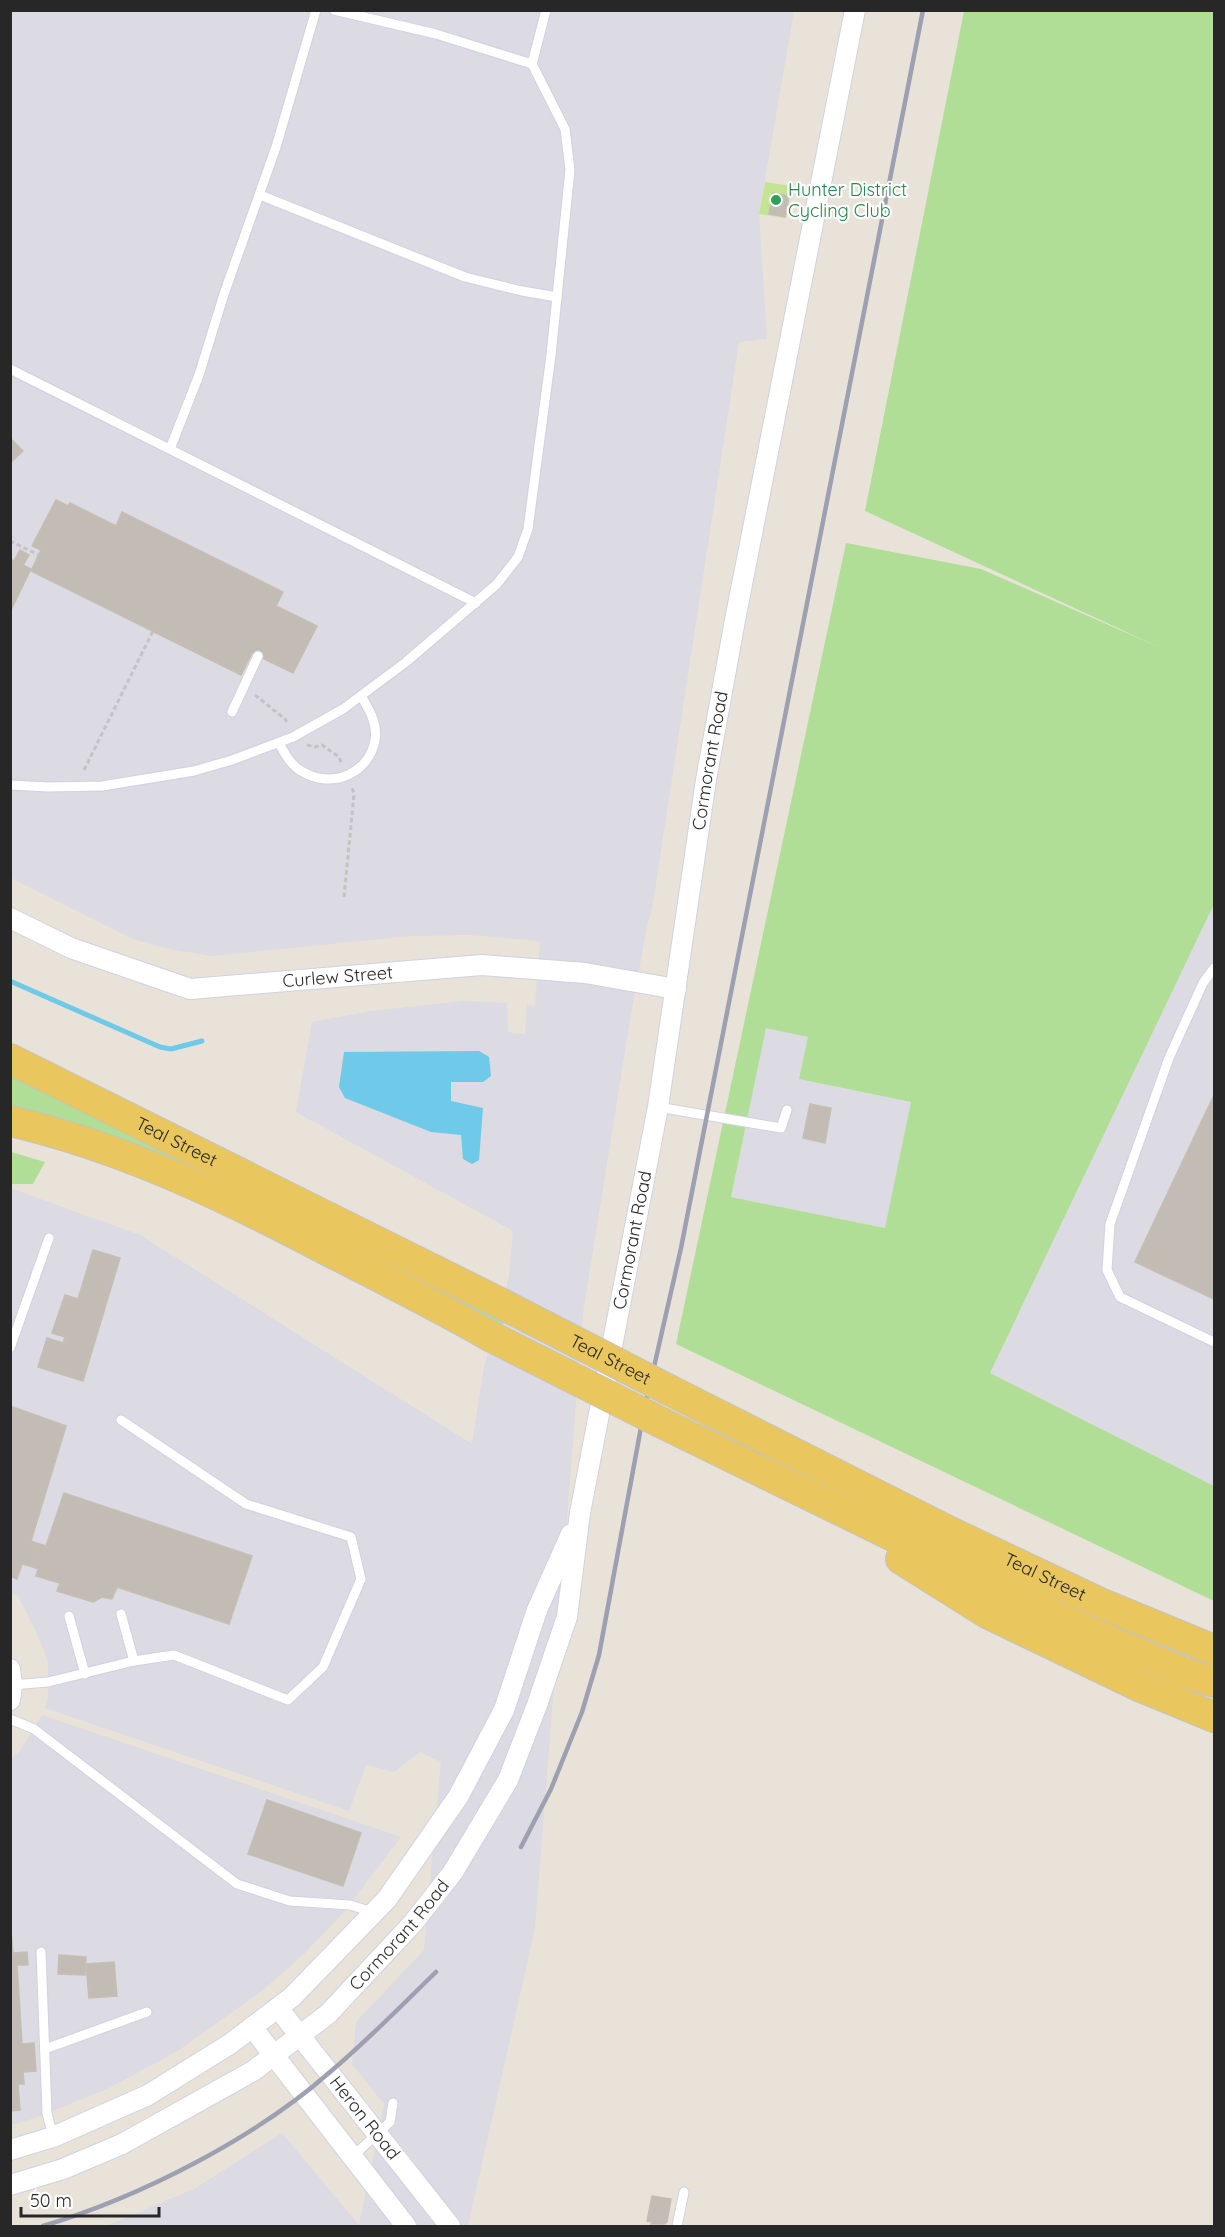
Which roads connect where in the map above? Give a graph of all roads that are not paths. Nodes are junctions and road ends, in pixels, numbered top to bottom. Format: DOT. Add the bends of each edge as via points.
graph roads {
  1 [pos="316,10"];
  2 [pos="334,10"];
  3 [pos="546,10"];
  4 [pos="855,10"];
  5 [pos="532,64"];
  6 [pos="260,195"];
  7 [pos="557,297"];
  8 [pos="10,369"];
  9 [pos="170,449"];
  10 [pos="476,603"];
  11 [pos="258,656"];
  12 [pos="361,696"];
  13 [pos="232,712"];
  14 [pos="279,743"];
  15 [pos="10,784"];
  16 [pos="10,918"];
  17 [pos="1215,968"];
  18 [pos="676,989"];
  19 [pos="10,1059"];
  20 [pos="658,1107"];
  21 [pos="788,1110"];
  22 [pos="10,1121"];
  23 [pos="49,1238"];
  24 [pos="1215,1342"];
  25 [pos="10,1348"];
  26 [pos="121,1420"];
  27 [pos="777,1481"];
  28 [pos="580,1513"];
  29 [pos="950,1532"];
  30 [pos="121,1614"];
  31 [pos="69,1616"];
  32 [pos="1215,1630"];
  33 [pos="1215,1650"];
  34 [pos="134,1661"];
  35 [pos="85,1674"];
  36 [pos="1215,1682"];
  37 [pos="11,1685"];
  38 [pos="1215,1717"];
  39 [pos="10,1719"];
  40 [pos="373,1913"];
  41 [pos="41,1952"];
  42 [pos="278,2008"];
  43 [pos="147,2012"];
  44 [pos="252,2027"];
  45 [pos="300,2035"];
  46 [pos="45,2049"];
  47 [pos="273,2056"];
  48 [pos="393,2103"];
  49 [pos="377,2135"];
  50 [pos="53,2137"];
  51 [pos="10,2150"];
  52 [pos="351,2158"];
  53 [pos="10,2185"];
  54 [pos="684,2192"];
  55 [pos="406,2226"];
  56 [pos="450,2226"];
  57 [pos="677,2226"];
  1 -- 6 [label="lane"];
  2 -- 5 [label="lane" via="436,34"];
  3 -- 5 [label="lane"];
  4 -- 18 [label="street, Cormorant Road" via="731,643 706,780"];
  5 -- 7 [label="lane" via="565,129 570,170"];
  6 -- 7 [label="lane" via="465,277"];
  6 -- 9 [label="lane"];
  7 -- 10 [label="lane" via="528,529 518,557"];
  8 -- 9 [label="lane"];
  9 -- 10 [label="lane"];
  10 -- 12 [label="lane"];
  11 -- 13 [label="lane"];
  12 -- 14 [label="lane"];
  12 -- 14 [label="lane" via="372,713 376,738 368,761 347,776 330,780 303,772 290,761"];
  14 -- 15 [label="lane" via="194,771 102,786"];
  16 -- 18 [label="street, Curlew Street" via="71,948 190,989 482,965 585,973"];
  17 -- 24 [label="lane" via="1203,983 1170,1058 1110,1224 1107,1270 1120,1297"];
  18 -- 20 [label="street, Cormorant Road"];
  19 -- 29 [label="main road, Teal Street, bridge"];
  20 -- 21 [label="lane" via="780,1128"];
  20 -- 28 [label="street, Cormorant Road"];
  22 -- 27 [label="main road, Teal Street, bridge" via="91,1143 236,1202"];
  23 -- 25 [label="lane"];
  26 -- 34 [label="lane" via="246,1504 351,1537 361,1579 323,1667 288,1700 174,1655"];
  27 -- 36 [label="main road, Teal Street" via="1085,1630"];
  27 -- 38 [label="main road" via="987,1613 1141,1687"];
  28 -- 40 [label="street, Cormorant Road" via="537,1610 504,1710 458,1797 387,1899"];
  28 -- 45 [label="street, Cormorant Road" via="567,1617 508,1780 453,1872 413,1923 328,2014"];
  29 -- 32 [label="main road" via="1179,1620"];
  29 -- 33 [label="main road, Teal Street" via="1100,1603"];
  30 -- 34 [label="lane"];
  31 -- 35 [label="lane"];
  34 -- 35 [label="lane"];
  35 -- 37 [label="lane"];
  39 -- 40 [label="lane" via="34,1729 237,1884 290,1901 350,1905"];
  40 -- 42 [label="street, Cormorant Road"];
  41 -- 46 [label="lane"];
  42 -- 44 [label="street, Cormorant Road"];
  42 -- 45 [label="street, Heron Road"];
  43 -- 46 [label="lane"];
  44 -- 47 [label="street, Heron Road"];
  44 -- 50 [label="street, Cormorant Road" via="148,2096"];
  45 -- 47 [label="street, Cormorant Road"];
  45 -- 49 [label="street, Heron Road"];
  46 -- 50 [label="lane" via="47,2114"];
  47 -- 52 [label="street, Heron Road"];
  47 -- 53 [label="street, Cormorant Road" via="122,2144 63,2169"];
  48 -- 49 [label="lane" via="390,2122"];
  49 -- 52 [label="lane"];
  49 -- 56 [label="street, Heron Road"];
  50 -- 51 [label="street, Cormorant Road"];
  52 -- 55 [label="street, Heron Road"];
  54 -- 57 [label="lane"];
}
